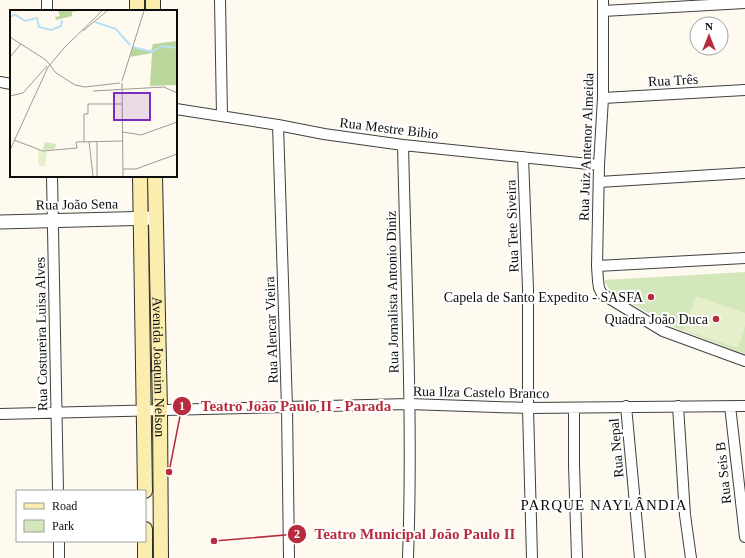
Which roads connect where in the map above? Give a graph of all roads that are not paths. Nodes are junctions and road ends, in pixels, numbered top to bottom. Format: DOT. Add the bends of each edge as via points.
graph roads {
  1 [pos="136,0"];
  2 [pos="220,0"];
  3 [pos="603,0"];
  4 [pos="745,3"];
  5 [pos="137,10"];
  6 [pos="603,11"];
  7 [pos="0,82"];
  8 [pos="10,84"];
  9 [pos="745,90"];
  10 [pos="603,98"];
  11 [pos="177,109"];
  12 [pos="222,116"];
  13 [pos="278,125"];
  14 [pos="402,145"];
  15 [pos="523,157"];
  16 [pos="599,165"];
  17 [pos="745,173"];
  18 [pos="52,177"];
  19 [pos="140,177"];
  20 [pos="155,177"];
  21 [pos="599,182"];
  22 [pos="140,218"];
  23 [pos="155,218"];
  24 [pos="52,220"];
  25 [pos="0,222"];
  26 [pos="745,258"];
  27 [pos="597,266"];
  28 [pos="745,361"];
  29 [pos="409,404"];
  30 [pos="626,406"];
  31 [pos="678,406"];
  32 [pos="730,406"];
  33 [pos="745,406"];
  34 [pos="287,407"];
  35 [pos="528,408"];
  36 [pos="574,408"];
  37 [pos="144,410"];
  38 [pos="160,410"];
  39 [pos="56,413"];
  40 [pos="0,414"];
  41 [pos="58,490"];
  42 [pos="145,490"];
  43 [pos="745,537"];
  44 [pos="59,542"];
  45 [pos="145,542"];
  46 [pos="59,558"];
  47 [pos="145,558"];
  48 [pos="161,558"];
  49 [pos="289,558"];
  50 [pos="408,558"];
  51 [pos="532,558"];
  52 [pos="577,558"];
  53 [pos="640,558"];
  54 [pos="691,558"];
  1 -- 5 [label="main road"];
  2 -- 12 [label="street"];
  3 -- 6 [label="street, Rua Juiz Antenor Almeida"];
  4 -- 6 [label="street"];
  6 -- 10 [label="street, Rua Juiz Antenor Almeida"];
  7 -- 8 [label="street"];
  9 -- 10 [label="street, Rua Três"];
  10 -- 16 [label="street, Rua Juiz Antenor Almeida"];
  11 -- 12 [label="street, Rua Mestre Bibio"];
  12 -- 13 [label="street, Rua Mestre Bibio"];
  13 -- 14 [label="street, Rua Mestre Bibio"];
  13 -- 34 [label="street, Rua Alencar Vieira"];
  14 -- 15 [label="street, Rua Mestre Bibio"];
  14 -- 29 [label="street, Rua Jornalista Antonio Diniz"];
  15 -- 16 [label="street, Rua Mestre Bibio"];
  15 -- 35 [label="street, Rua Tete Siveira" via="528,289"];
  16 -- 21 [label="street, Rua Juiz Antenor Almeida"];
  17 -- 21 [label="street"];
  18 -- 24 [label="street, Rua Costureira Luisa Alves"];
  19 -- 22 [label="main road, Avenida Joaquim Nelson"];
  20 -- 23 [label="main road, Avenida Joaquim Nelson"];
  21 -- 27 [label="street, Rua Juiz Antenor Almeida"];
  22 -- 23 [label="street, Rua João Sena"];
  22 -- 24 [label="street, Rua João Sena"];
  22 -- 37 [label="main road, Avenida Joaquim Nelson"];
  23 -- 38 [label="main road, Avenida Joaquim Nelson"];
  24 -- 25 [label="street, Rua João Sena"];
  24 -- 39 [label="street, Rua Costureira Luisa Alves"];
  26 -- 27 [label="street"];
  27 -- 28 [label="street, Rua Juiz Antenor Almeida" via="602,294 663,331"];
  29 -- 34 [label="street, Rua Ilza Castelo Branco"];
  29 -- 35 [label="street, Rua Ilza Castelo Branco"];
  29 -- 50 [label="street, Rua Jornalista Antonio Diniz"];
  30 -- 31 [label="street, Rua Ilza Castelo Branco"];
  30 -- 36 [label="street, Rua Ilza Castelo Branco"];
  30 -- 53 [label="street, Rua Nepal"];
  31 -- 32 [label="street, Rua Ilza Castelo Branco"];
  31 -- 54 [label="street" via="685,515"];
  32 -- 33 [label="street, Rua Ilza Castelo Branco"];
  32 -- 43 [label="street, Rua Seis B"];
  34 -- 38 [label="street, Rua Ilza Castelo Branco"];
  34 -- 49 [label="street, Rua Alencar Vieira"];
  35 -- 36 [label="street, Rua Ilza Castelo Branco"];
  35 -- 51 [label="street, Rua Tete Siveira"];
  36 -- 52 [label="street"];
  37 -- 38 [label="street, Rua Ilza Castelo Branco"];
  37 -- 39 [label="street, Rua Ilza Castelo Branco"];
  37 -- 42 [label="main road, Avenida Joaquim Nelson"];
  38 -- 48 [label="main road, Avenida Joaquim Nelson"];
  39 -- 40 [label="street, Rua Ilza Castelo Branco"];
  39 -- 41 [label="street, Rua Costureira Luisa Alves"];
  44 -- 46 [label="street"];
  45 -- 47 [label="main road"];
}
